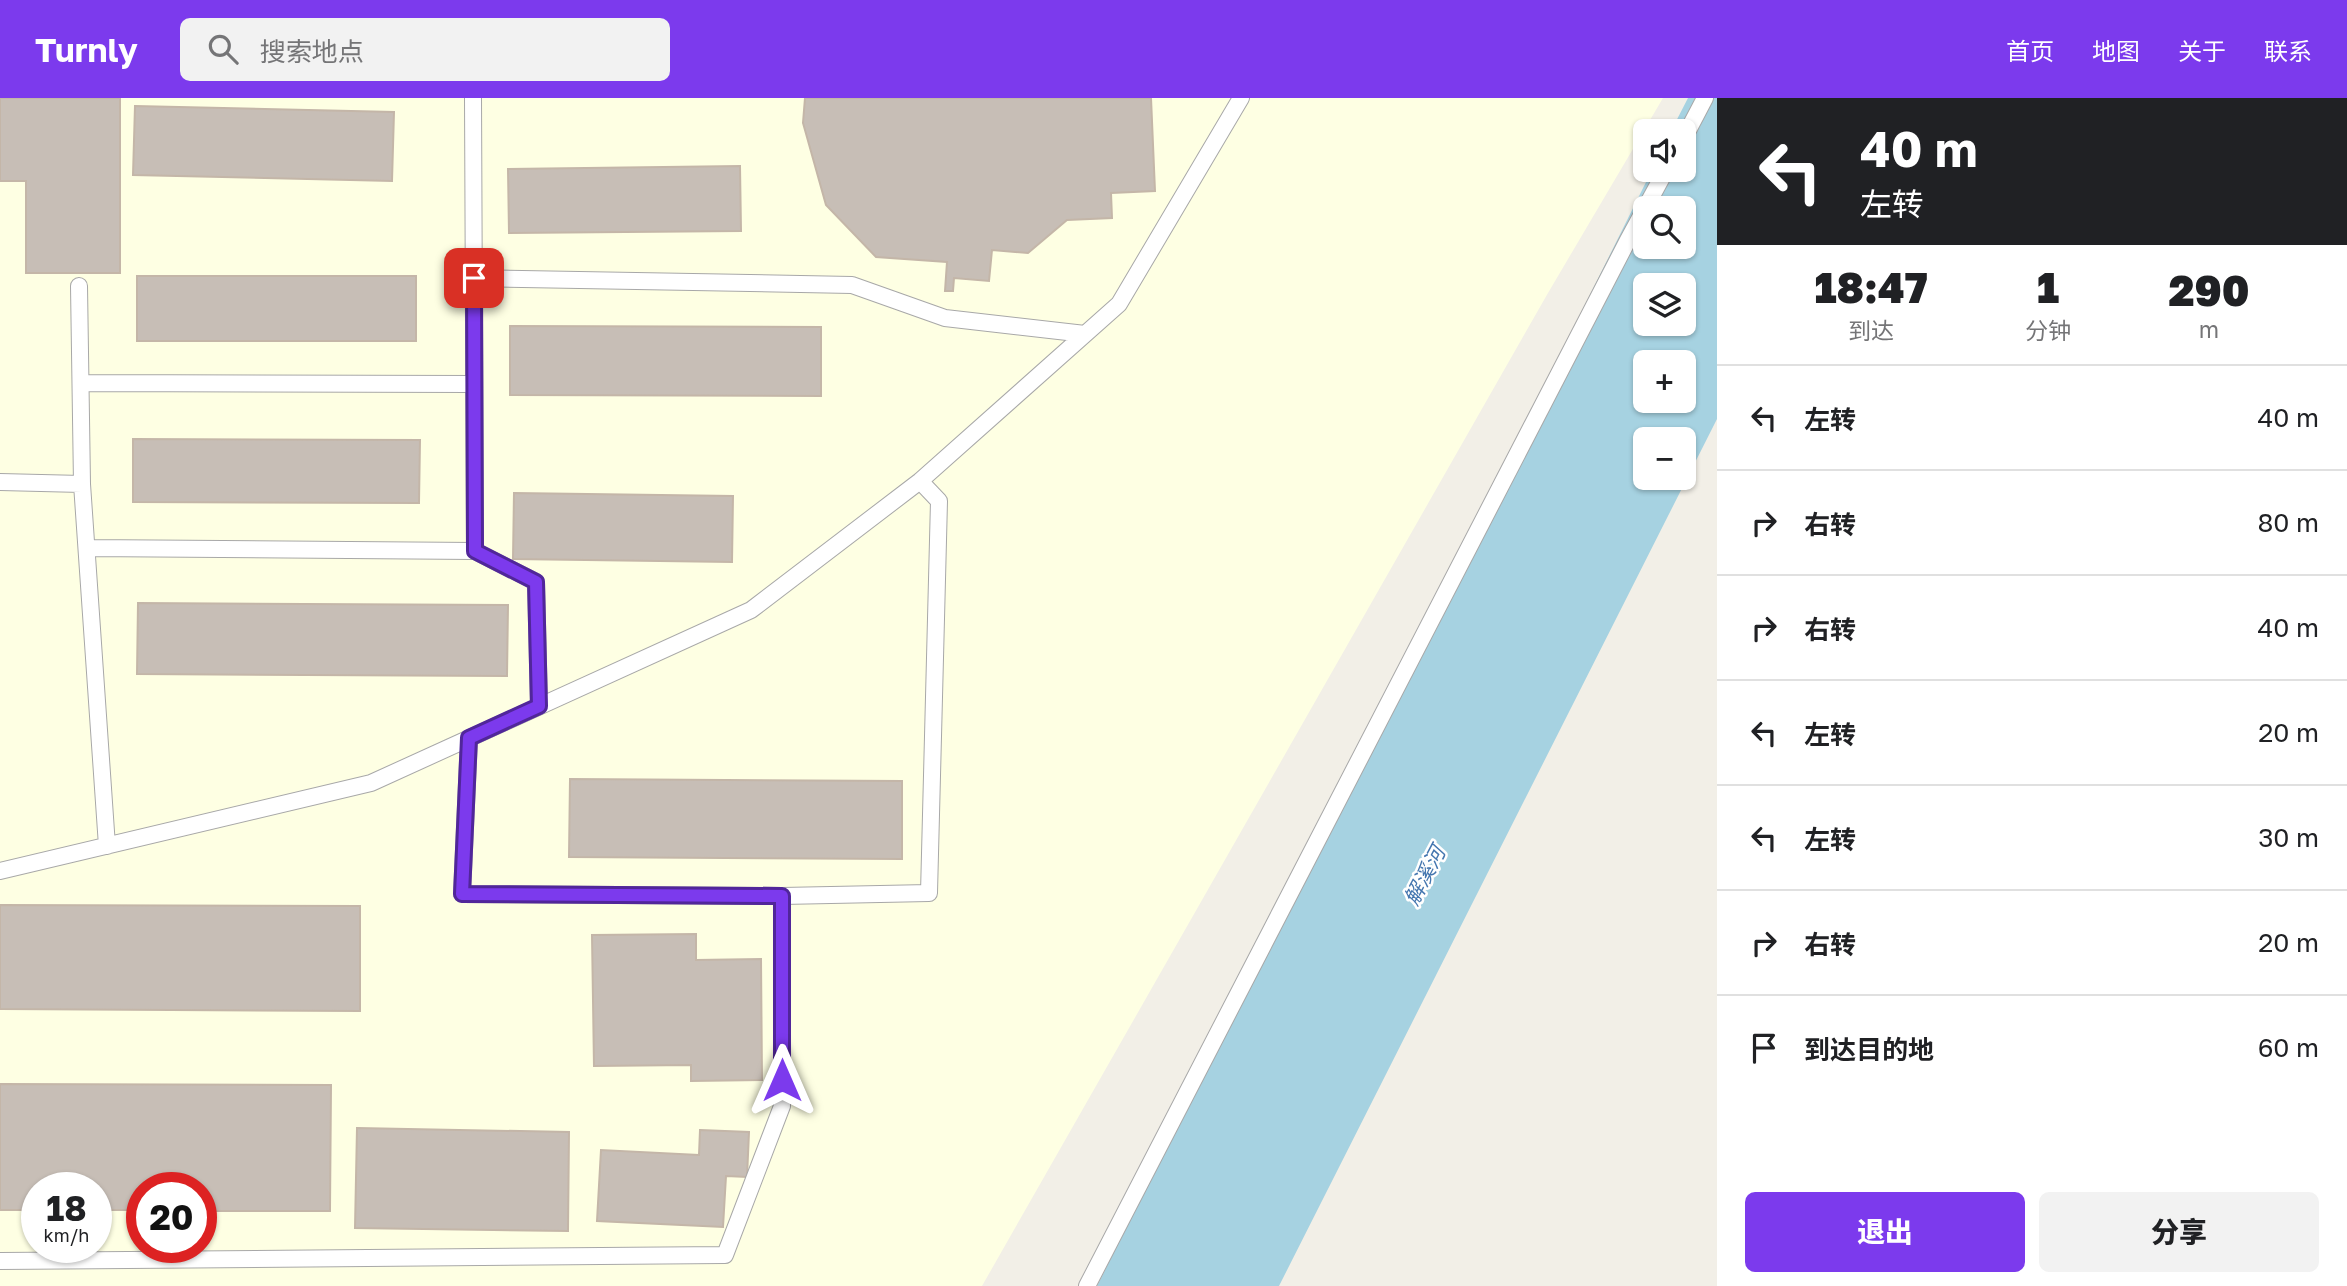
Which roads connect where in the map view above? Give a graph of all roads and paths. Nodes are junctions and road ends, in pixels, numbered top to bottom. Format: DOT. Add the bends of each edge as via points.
graph roads {
  1 [pos="473,98"];
  2 [pos="1241,98"];
  3 [pos="1705,98"];
  4 [pos="1694,119"];
  5 [pos="1659,182"];
  6 [pos="474,278"];
  7 [pos="79,286"];
  8 [pos="1085,334"];
  9 [pos="81,383"];
  10 [pos="474,384"];
  11 [pos="920,481"];
  12 [pos="0,482"];
  13 [pos="82,484"];
  14 [pos="87,548"];
  15 [pos="475,551"];
  16 [pos="539,706"];
  17 [pos="469,738"];
  18 [pos="107,846"];
  19 [pos="0,871"];
  20 [pos="782,896"];
  21 [pos="0,1261"];
  22 [pos="1087,1286"];
  1 -- 6 [label="lane"];
  2 -- 8 [label="lane" via="1119,304"];
  3 -- 4 [label="lane"];
  5 -- 22 [label="lane"];
  6 -- 8 [label="lane" via="852,285 945,318"];
  6 -- 10 [label="lane"];
  7 -- 9 [label="lane"];
  8 -- 11 [label="lane"];
  9 -- 10 [label="lane"];
  9 -- 13 [label="lane"];
  10 -- 15 [label="lane"];
  11 -- 16 [label="lane" via="751,610"];
  11 -- 20 [label="lane" via="939,501 929,892"];
  12 -- 13 [label="lane"];
  13 -- 14 [label="lane"];
  14 -- 15 [label="lane"];
  14 -- 18 [label="lane"];
  15 -- 16 [label="lane" via="536,582"];
  16 -- 17 [label="lane"];
  17 -- 18 [label="lane" via="371,783"];
  17 -- 20 [label="lane" via="462,894"];
  18 -- 19 [label="lane"];
  20 -- 21 [label="lane" via="782,1106 725,1255"];
}
